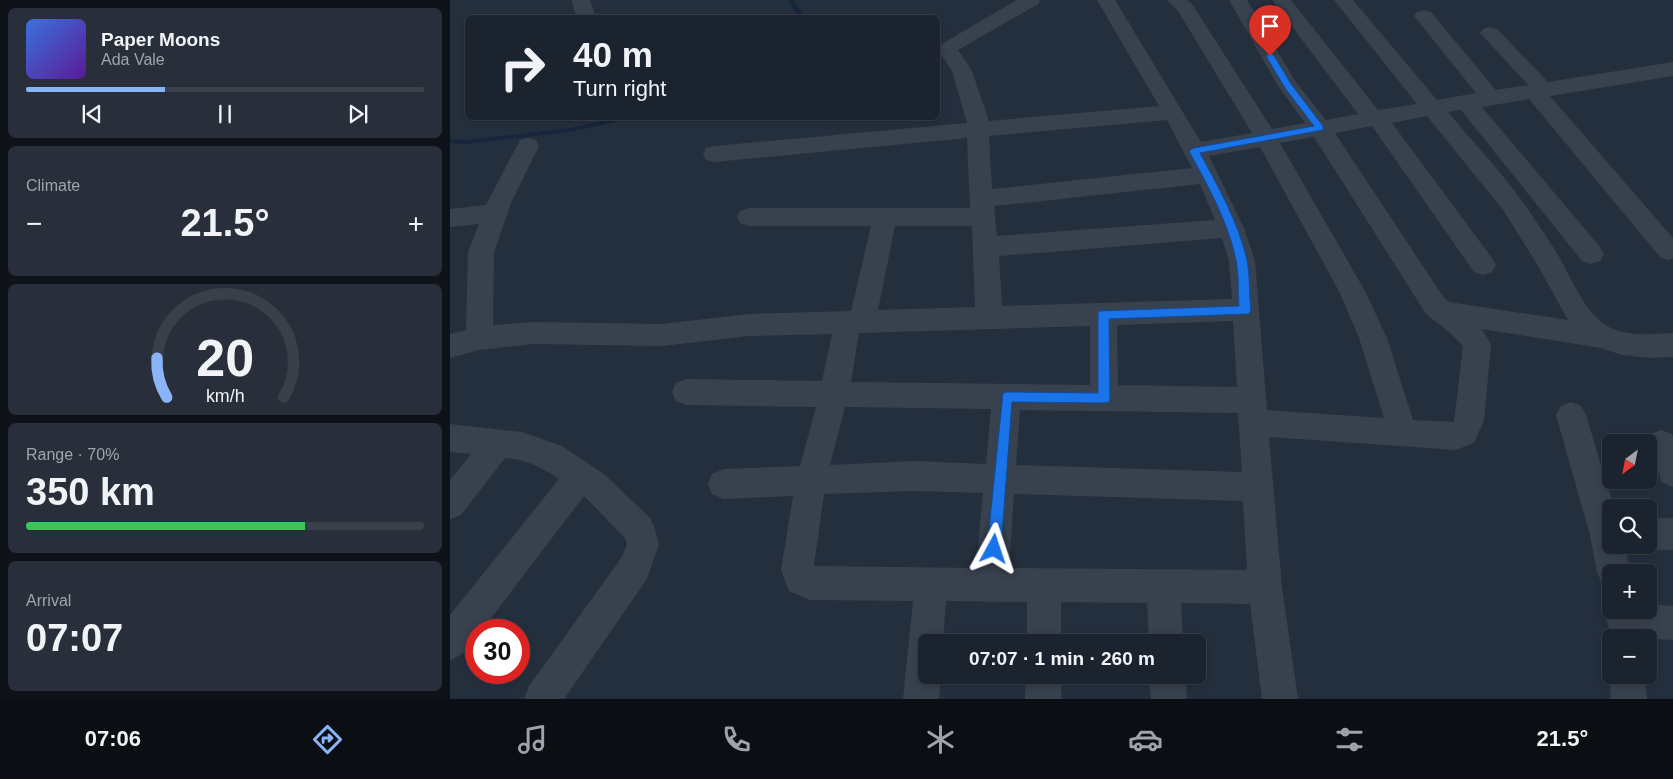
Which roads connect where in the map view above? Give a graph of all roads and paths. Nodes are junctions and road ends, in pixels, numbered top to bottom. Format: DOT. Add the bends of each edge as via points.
graph roads {
  1 [pos="581,0"];
  2 [pos="1031,0"];
  3 [pos="1106,0"];
  4 [pos="1176,0"];
  5 [pos="1238,0"];
  6 [pos="1281,0"];
  7 [pos="1343,0"];
  8 [pos="585,15"];
  9 [pos="1424,16"];
  10 [pos="1490,33"];
  11 [pos="1673,69"];
  12 [pos="1538,90"];
  13 [pos="1491,98"];
  14 [pos="1466,102"];
  15 [pos="1432,108"];
  16 [pos="1172,112"];
  17 [pos="1375,118"];
  18 [pos="1320,128"];
  19 [pos="977,130"];
  20 [pos="1266,138"];
  21 [pos="528,146"];
  22 [pos="1194,151"];
  23 [pos="714,154"];
  24 [pos="1207,176"];
  25 [pos="982,208"];
  26 [pos="495,213"];
  27 [pos="750,217"];
  28 [pos="885,217"];
  29 [pos="450,218"];
  30 [pos="1232,228"];
  31 [pos="986,247"];
  32 [pos="1669,250"];
  33 [pos="1591,254"];
  34 [pos="1483,265"];
  35 [pos="1245,310"];
  36 [pos="1442,312"];
  37 [pos="1103,314"];
  38 [pos="989,318"];
  39 [pos="855,322"];
  40 [pos="1601,336"];
  41 [pos="479,338"];
  42 [pos="1673,345"];
  43 [pos="450,346"];
  44 [pos="686,392"];
  45 [pos="834,394"];
  46 [pos="1007,397"];
  47 [pos="1104,398"];
  48 [pos="1252,412"];
  49 [pos="1571,415"];
  50 [pos="1403,433"];
  51 [pos="450,438"];
  52 [pos="499,443"];
  53 [pos="1660,444"];
  54 [pos="1673,472"];
  55 [pos="580,476"];
  56 [pos="1000,478"];
  57 [pos="811,480"];
  58 [pos="723,484"];
  59 [pos="1258,487"];
  60 [pos="450,504"];
  61 [pos="1602,513"];
  62 [pos="1657,534"];
  63 [pos="1673,534"];
  64 [pos="931,584"];
  65 [pos="991,584"];
  66 [pos="1044,585"];
  67 [pos="1163,586"];
  68 [pos="1265,587"];
  69 [pos="1623,622"];
  70 [pos="1673,623"];
  71 [pos="1044,634"];
  72 [pos="1166,634"];
  73 [pos="450,644"];
  74 [pos="1044,684"];
  75 [pos="1167,684"];
  76 [pos="1628,684"];
  77 [pos="542,699"];
  78 [pos="921,699"];
  79 [pos="1043,699"];
  80 [pos="1168,699"];
  81 [pos="1280,699"];
  82 [pos="1629,699"];
  1 -- 8 [label="street"];
  2 -- 19 [label="street" via="946,48 968,84 978,118"];
  3 -- 16 [label="street"];
  4 -- 20 [label="street" via="1185,8"];
  5 -- 18 [label="street" via="1288,86"];
  6 -- 17 [label="street"];
  7 -- 15 [label="street"];
  9 -- 13 [label="street"];
  10 -- 12 [label="street"];
  11 -- 12 [label="street"];
  12 -- 13 [label="street"];
  12 -- 32 [label="street"];
  13 -- 14 [label="street"];
  14 -- 15 [label="street"];
  14 -- 33 [label="street"];
  15 -- 17 [label="street"];
  15 -- 40 [label="street" via="1511,204 1580,317"];
  16 -- 19 [label="street"];
  16 -- 22 [label="street"];
  17 -- 18 [label="street"];
  17 -- 34 [label="street"];
  18 -- 20 [label="street"];
  18 -- 36 [label="street" via="1435,306"];
  19 -- 23 [label="street"];
  19 -- 25 [label="street"];
  20 -- 22 [label="street"];
  20 -- 50 [label="street" via="1352,291 1373,338"];
  21 -- 26 [label="street"];
  22 -- 24 [label="street"];
  24 -- 25 [label="street"];
  24 -- 30 [label="street"];
  25 -- 28 [label="street"];
  25 -- 31 [label="street"];
  26 -- 29 [label="street"];
  26 -- 41 [label="street" via="481,252"];
  27 -- 28 [label="street"];
  28 -- 39 [label="street"];
  30 -- 31 [label="street"];
  30 -- 35 [label="street" via="1242,261"];
  31 -- 38 [label="street"];
  35 -- 37 [label="street"];
  35 -- 48 [label="street"];
  36 -- 40 [label="street"];
  36 -- 50 [label="street" via="1463,326 1477,345 1469,420 1464,433 1456,436"];
  37 -- 38 [label="street"];
  37 -- 47 [label="street"];
  38 -- 39 [label="street"];
  39 -- 41 [label="street" via="749,325 674,334 533,333"];
  39 -- 45 [label="street"];
  40 -- 42 [label="street" via="1622,343"];
  41 -- 43 [label="street"];
  44 -- 45 [label="street"];
  45 -- 46 [label="street"];
  45 -- 57 [label="street"];
  46 -- 47 [label="street"];
  46 -- 56 [label="street"];
  47 -- 48 [label="street"];
  48 -- 50 [label="street"];
  48 -- 59 [label="street"];
  49 -- 61 [label="street"];
  51 -- 52 [label="street"];
  52 -- 55 [label="street" via="522,446 551,456"];
  52 -- 60 [label="street"];
  53 -- 54 [label="street"];
  55 -- 73 [label="street"];
  55 -- 77 [label="street" via="593,484 638,529 643,544 634,567"];
  56 -- 57 [label="street" via="914,476"];
  56 -- 59 [label="street"];
  56 -- 65 [label="street"];
  57 -- 58 [label="street"];
  57 -- 64 [label="street" via="797,570 801,579 810,583"];
  59 -- 68 [label="street"];
  62 -- 63 [label="street"];
  64 -- 65 [label="street"];
  64 -- 78 [label="street"];
  65 -- 66 [label="street"];
  66 -- 67 [label="street"];
  66 -- 71 [label="street"];
  67 -- 68 [label="street"];
  67 -- 72 [label="street"];
  68 -- 81 [label="street"];
  69 -- 70 [label="street"];
  74 -- 79 [label="street"];
  75 -- 80 [label="street"];
  76 -- 82 [label="street"];
}
